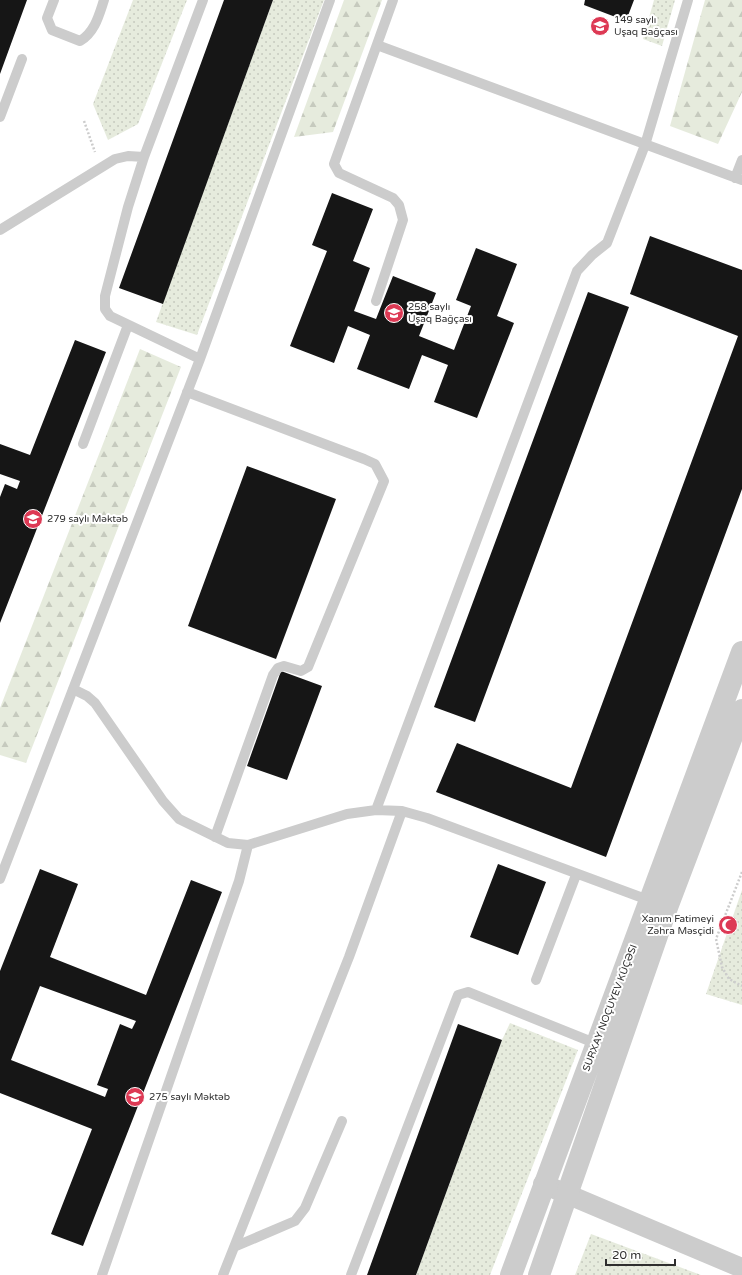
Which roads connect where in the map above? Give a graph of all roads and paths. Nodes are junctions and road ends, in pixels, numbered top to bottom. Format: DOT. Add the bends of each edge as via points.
graph roads {
  1 [pos="54,0"];
  2 [pos="104,0"];
  3 [pos="203,0"];
  4 [pos="330,0"];
  5 [pos="393,0"];
  6 [pos="688,0"];
  7 [pos="377,45"];
  8 [pos="22,59"];
  9 [pos="0,117"];
  10 [pos="84,120"];
  11 [pos="645,145"];
  12 [pos="144,157"];
  13 [pos="742,160"];
  14 [pos="100,168"];
  15 [pos="739,179"];
  16 [pos="0,230"];
  17 [pos="376,301"];
  18 [pos="128,325"];
  19 [pos="200,359"];
  20 [pos="187,392"];
  21 [pos="83,444"];
  22 [pos="742,652"];
  23 [pos="73,689"];
  24 [pos="742,710"];
  25 [pos="376,810"];
  26 [pos="402,811"];
  27 [pos="215,837"];
  28 [pos="248,845"];
  29 [pos="742,872"];
  30 [pos="576,875"];
  31 [pos="0,879"];
  32 [pos="651,902"];
  33 [pos="536,980"];
  34 [pos="742,986"];
  35 [pos="597,1044"];
  36 [pos="342,1120"];
  37 [pos="544,1184"];
  38 [pos="567,1193"];
  39 [pos="234,1247"];
  40 [pos="742,1268"];
  41 [pos="102,1275"];
  42 [pos="223,1275"];
  43 [pos="351,1275"];
  44 [pos="512,1275"];
  45 [pos="539,1275"];
  1 -- 2 [label="lane" via="47,18 52,30 80,41 88,36 96,24"];
  3 -- 12 [label="lane"];
  4 -- 19 [label="lane"];
  5 -- 7 [label="lane"];
  6 -- 11 [label="lane"];
  7 -- 11 [label="lane"];
  7 -- 17 [label="lane" via="334,164 339,173 393,198 399,205 403,220"];
  8 -- 9 [label="lane"];
  10 -- 14 [label="path"];
  11 -- 15 [label="lane"];
  11 -- 25 [label="lane" via="607,243 577,270"];
  12 -- 14 [label="lane" via="128,156 115,159"];
  12 -- 18 [label="lane" via="105,296 105,309 110,316"];
  13 -- 15 [label="lane"];
  14 -- 16 [label="lane"];
  18 -- 19 [label="lane"];
  18 -- 21 [label="lane"];
  19 -- 20 [label="lane"];
  20 -- 23 [label="lane"];
  20 -- 27 [label="lane" via="364,459 375,464 384,481 308,667 301,671 284,666 273,674"];
  22 -- 32 [label="street, SURXAY NOÇUYEV KÜÇƏSI"];
  23 -- 27 [label="lane" via="87,696 95,704 163,801 179,819"];
  23 -- 31 [label="lane"];
  24 -- 38 [label="street, SURXAY NOÇUYEV KÜÇƏSI" via="666,910"];
  25 -- 26 [label="lane"];
  25 -- 28 [label="lane" via="347,814"];
  26 -- 30 [label="lane" via="427,818"];
  26 -- 39 [label="lane" via="349,957"];
  27 -- 28 [label="lane"];
  28 -- 41 [label="lane" via="239,881"];
  29 -- 34 [label="path" via="716,939 722,967 729,979"];
  30 -- 32 [label="lane"];
  30 -- 33 [label="lane"];
  32 -- 35 [label="street, SURXAY NOÇUYEV KÜÇƏSI"];
  35 -- 37 [label="street, SURXAY NOÇUYEV KÜÇƏSI"];
  35 -- 43 [label="lane" via="468,992 458,995"];
  36 -- 39 [label="lane" via="305,1208 295,1222"];
  37 -- 38 [label="street"];
  37 -- 44 [label="street, SURXAY NOÇUYEV KÜÇƏSI"];
  38 -- 40 [label="street"];
  38 -- 45 [label="street, SURXAY NOÇUYEV KÜÇƏSI"];
  39 -- 42 [label="lane"];
}
